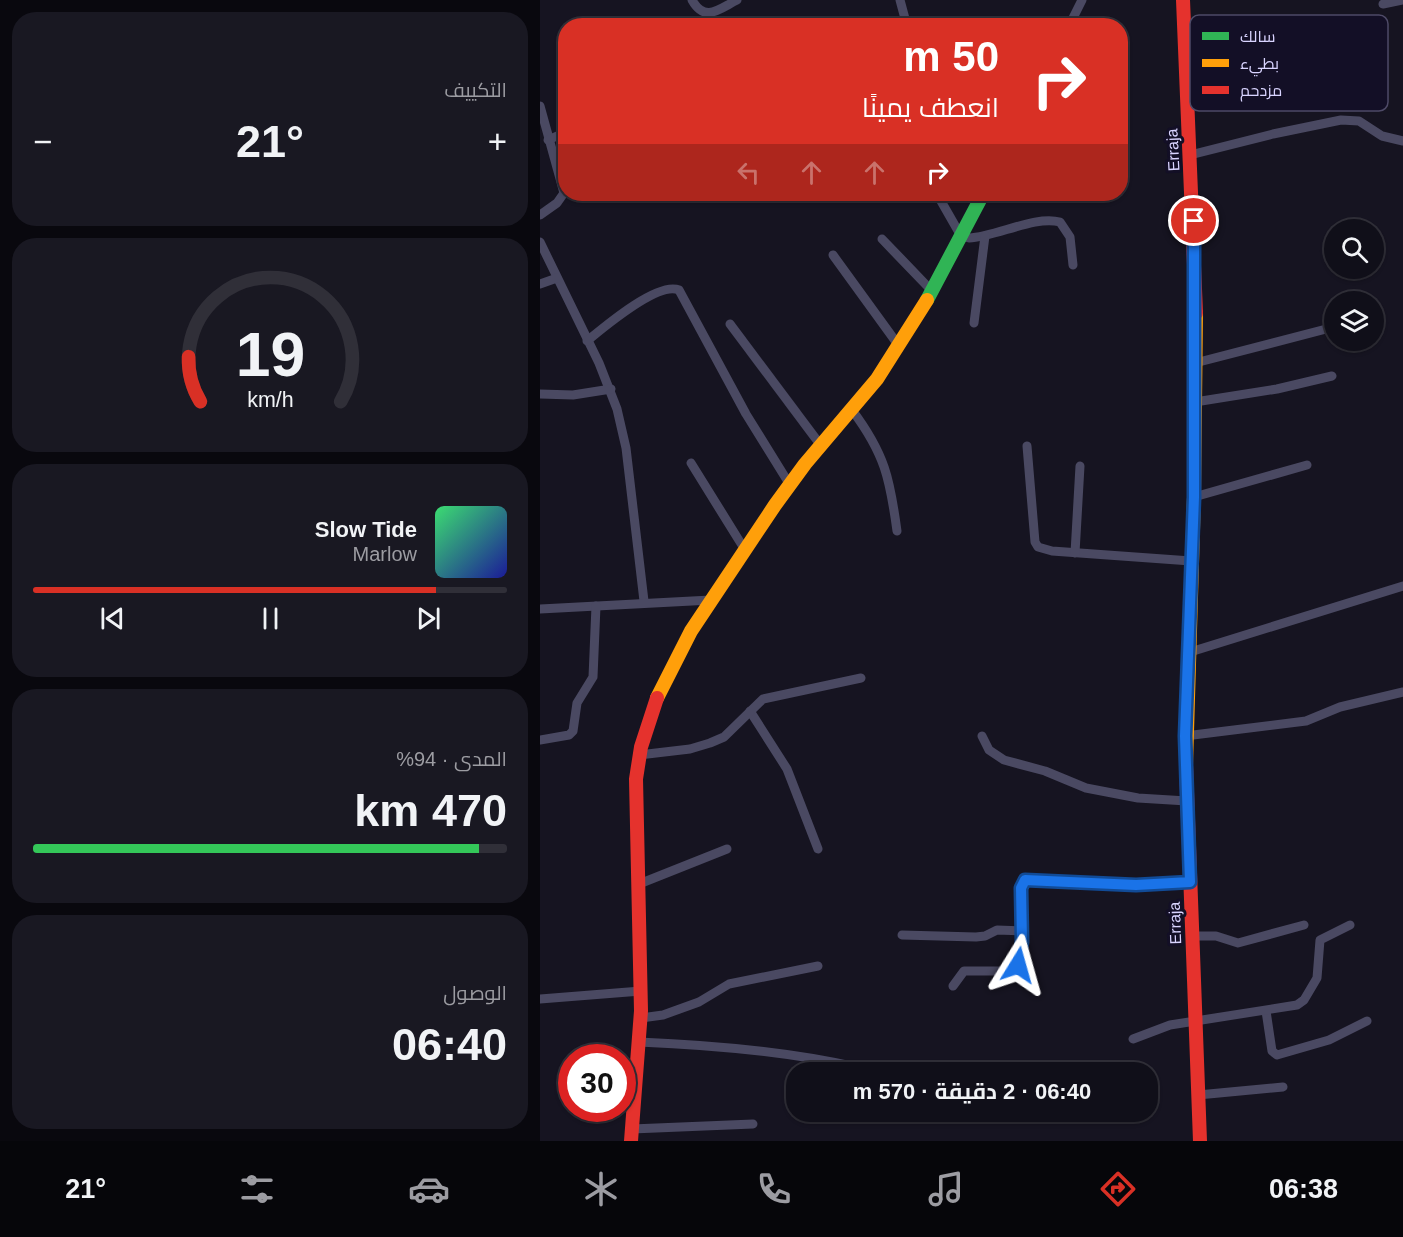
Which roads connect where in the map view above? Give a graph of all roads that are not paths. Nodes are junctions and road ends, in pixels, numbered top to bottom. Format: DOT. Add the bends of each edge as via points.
graph roads {
  1 [pos="692,0"];
  2 [pos="737,0"];
  3 [pos="900,0"];
  4 [pos="1082,0"];
  5 [pos="1183,0"];
  6 [pos="1191,0"];
  7 [pos="1403,0"];
  8 [pos="1383,4"];
  9 [pos="905,18"];
  10 [pos="1073,18"];
  11 [pos="1184,21"];
  12 [pos="540,106"];
  13 [pos="558,136"];
  14 [pos="549,140"];
  15 [pos="1403,141"];
  16 [pos="1190,155"];
  17 [pos="558,172"];
  18 [pos="558,201"];
  19 [pos="941,201"];
  20 [pos="979,201"];
  21 [pos="540,215"];
  22 [pos="961,236"];
  23 [pos="985,236"];
  24 [pos="882,239"];
  25 [pos="540,242"];
  26 [pos="833,255"];
  27 [pos="1073,265"];
  28 [pos="557,278"];
  29 [pos="540,284"];
  30 [pos="931,290"];
  31 [pos="974,323"];
  32 [pos="730,324"];
  33 [pos="1324,329"];
  34 [pos="587,341"];
  35 [pos="899,346"];
  36 [pos="1195,363"];
  37 [pos="1332,376"];
  38 [pos="610,389"];
  39 [pos="540,394"];
  40 [pos="1195,402"];
  41 [pos="852,411"];
  42 [pos="1027,446"];
  43 [pos="822,447"];
  44 [pos="691,463"];
  45 [pos="1307,465"];
  46 [pos="1080,466"];
  47 [pos="790,485"];
  48 [pos="1194,497"];
  49 [pos="897,531"];
  50 [pos="745,550"];
  51 [pos="1075,553"];
  52 [pos="1191,561"];
  53 [pos="1403,586"];
  54 [pos="711,600"];
  55 [pos="644,601"];
  56 [pos="596,606"];
  57 [pos="540,609"];
  58 [pos="1187,653"];
  59 [pos="861,678"];
  60 [pos="1403,692"];
  61 [pos="750,711"];
  62 [pos="982,736"];
  63 [pos="1185,736"];
  64 [pos="540,740"];
  65 [pos="639,755"];
  66 [pos="1187,801"];
  67 [pos="727,849"];
  68 [pos="818,849"];
  69 [pos="1190,882"];
  70 [pos="639,884"];
  71 [pos="1304,925"];
  72 [pos="1350,925"];
  73 [pos="1022,931"];
  74 [pos="902,935"];
  75 [pos="1192,936"];
  76 [pos="818,966"];
  77 [pos="953,986"];
  78 [pos="641,991"];
  79 [pos="540,999"];
  80 [pos="1266,1011"];
  81 [pos="641,1018"];
  82 [pos="1195,1021"];
  83 [pos="1367,1021"];
  84 [pos="1133,1039"];
  85 [pos="639,1042"];
  86 [pos="830,1062"];
  87 [pos="1283,1088"];
  88 [pos="1198,1095"];
  89 [pos="753,1124"];
  90 [pos="632,1135"];
  91 [pos="1200,1141"];
  1 -- 2 [label="street" via="704,13"];
  3 -- 9 [label="street"];
  4 -- 10 [label="street"];
  5 -- 11 [label="street, Erraja"];
  6 -- 11 [label="street, Erraja"];
  7 -- 8 [label="street"];
  11 -- 16 [label="street, Erraja"];
  12 -- 14 [label="street"];
  13 -- 14 [label="street"];
  14 -- 17 [label="street"];
  15 -- 16 [label="street" via="1382,136 1359,121 1341,120"];
  16 -- 36 [label="street, Erraja"];
  18 -- 21 [label="street"];
  19 -- 22 [label="street"];
  20 -- 22 [label="street"];
  22 -- 23 [label="street"];
  22 -- 30 [label="street"];
  23 -- 27 [label="street" via="1054,220 1070,237"];
  23 -- 31 [label="street"];
  24 -- 30 [label="street"];
  25 -- 28 [label="street"];
  26 -- 35 [label="street"];
  28 -- 29 [label="street"];
  28 -- 34 [label="street"];
  30 -- 35 [label="street"];
  32 -- 43 [label="street"];
  33 -- 36 [label="street"];
  34 -- 38 [label="street"];
  34 -- 47 [label="street" via="630,308 668,289 679,290"];
  35 -- 41 [label="street"];
  36 -- 40 [label="street, Erraja"];
  37 -- 40 [label="street"];
  38 -- 39 [label="street" via="573,395"];
  38 -- 55 [label="street" via="626,448"];
  40 -- 48 [label="street, Erraja"];
  41 -- 43 [label="street"];
  41 -- 49 [label="street" via="878,446"];
  42 -- 51 [label="street" via="1035,542 1043,550"];
  43 -- 47 [label="street"];
  44 -- 50 [label="street"];
  45 -- 48 [label="street"];
  46 -- 51 [label="street"];
  47 -- 50 [label="street"];
  48 -- 52 [label="street, Erraja"];
  50 -- 54 [label="street"];
  51 -- 52 [label="street"];
  52 -- 58 [label="street, Erraja"];
  53 -- 58 [label="street"];
  54 -- 55 [label="street"];
  54 -- 65 [label="street" via="657,695"];
  55 -- 56 [label="street"];
  56 -- 57 [label="street"];
  56 -- 64 [label="street" via="593,677 577,703 573,731"];
  58 -- 63 [label="street, Erraja"];
  59 -- 61 [label="street" via="776,695 763,699"];
  60 -- 63 [label="street" via="1350,704 1306,720"];
  61 -- 65 [label="street" via="724,737 710,743"];
  61 -- 68 [label="street" via="787,769"];
  62 -- 66 [label="street" via="989,750 1004,760 1055,774 1086,788 1138,798"];
  63 -- 66 [label="street, Erraja"];
  65 -- 70 [label="street"];
  66 -- 69 [label="street, Erraja"];
  67 -- 70 [label="street"];
  69 -- 73 [label="street" via="1136,885 1025,880 1021,888"];
  69 -- 75 [label="street, Erraja"];
  70 -- 78 [label="street"];
  71 -- 75 [label="street" via="1238,943 1216,936"];
  72 -- 80 [label="street" via="1320,940 1319,972 1304,1000"];
  73 -- 74 [label="street" via="997,930 976,937"];
  73 -- 77 [label="street" via="1015,969 964,971"];
  75 -- 82 [label="street, Erraja"];
  76 -- 81 [label="street" via="729,984 689,1006"];
  78 -- 79 [label="street"];
  78 -- 81 [label="street"];
  80 -- 82 [label="street"];
  80 -- 83 [label="street" via="1272,1051 1277,1055 1329,1040"];
  81 -- 85 [label="street"];
  82 -- 84 [label="street" via="1170,1025"];
  82 -- 88 [label="street, Erraja"];
  85 -- 86 [label="street" via="692,1044"];
  85 -- 90 [label="street"];
  87 -- 88 [label="street"];
  88 -- 91 [label="street, Erraja"];
  89 -- 90 [label="street"];
}
